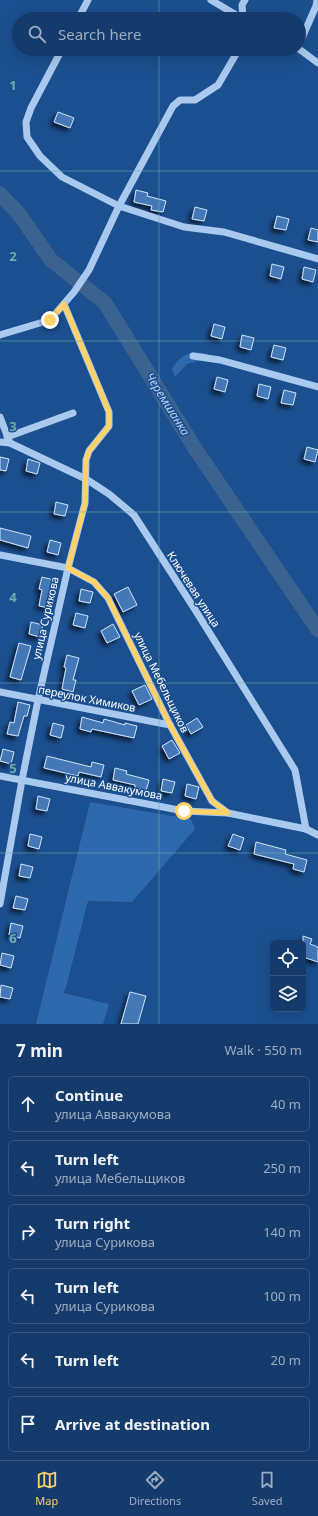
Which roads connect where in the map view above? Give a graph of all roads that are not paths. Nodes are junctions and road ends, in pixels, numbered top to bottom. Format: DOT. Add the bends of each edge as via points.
graph roads {
  1 [pos="88,0"];
  2 [pos="211,0"];
  3 [pos="245,0"];
  4 [pos="317,4"];
  5 [pos="82,12"];
  6 [pos="231,12"];
  7 [pos="242,12"];
  8 [pos="306,29"];
  9 [pos="306,54"];
  10 [pos="58,56"];
  11 [pos="235,56"];
  12 [pos="318,62"];
  13 [pos="119,206"];
  14 [pos="318,259"];
  15 [pos="64,304"];
  16 [pos="0,335"];
  17 [pos="193,356"];
  18 [pos="318,387"];
  19 [pos="73,413"];
  20 [pos="0,417"];
  21 [pos="9,440"];
  22 [pos="0,442"];
  23 [pos="86,478"];
  24 [pos="0,555"];
  25 [pos="68,568"];
  26 [pos="0,692"];
  27 [pos="38,700"];
  28 [pos="170,725"];
  29 [pos="0,776"];
  30 [pos="22,780"];
  31 [pos="228,813"];
  32 [pos="306,829"];
  33 [pos="318,836"];
  34 [pos="0,904"];
  1 -- 5 [label="street"];
  2 -- 6 [label="street"];
  3 -- 7 [label="street"];
  4 -- 8 [label="street"];
  9 -- 12 [label="street"];
  10 -- 13 [label="street" via="31,108 26,122 27,137 40,156 62,177"];
  11 -- 13 [label="street" via="218,85 195,100 180,100 174,106"];
  13 -- 14 [label="street" via="184,227 224,232"];
  13 -- 15 [label="street" via="89,270"];
  15 -- 16 [label="street" via="50,320"];
  15 -- 23 [label="street, улица Сурикова" via="109,412 109,426 89,451"];
  17 -- 18 [label="street" via="220,360"];
  19 -- 21 [label="street"];
  20 -- 21 [label="street"];
  21 -- 22 [label="street, Ключевая улица"];
  21 -- 23 [label="street, Ключевая улица"];
  23 -- 25 [label="street, улица Сурикова" via="85,503"];
  23 -- 32 [label="street, Ключевая улица" via="134,515 194,608 295,770"];
  24 -- 25 [label="street, улица Мебельщиков"];
  25 -- 27 [label="street, улица Сурикова"];
  25 -- 28 [label="street, улица Мебельщиков" via="94,582 108,598"];
  26 -- 27 [label="street, переулок Химиков"];
  27 -- 28 [label="street, переулок Химиков"];
  27 -- 30 [label="street, улица Сурикова"];
  28 -- 31 [label="street, улица Мебельщиков" via="212,801"];
  29 -- 30 [label="street, улица Аввакумова"];
  30 -- 31 [label="street, улица Аввакумова" via="184,811"];
  30 -- 34 [label="street, улица Сурикова"];
  31 -- 32 [label="street, улица Аввакумова"];
  32 -- 33 [label="street, улица Аввакумова"];
}
